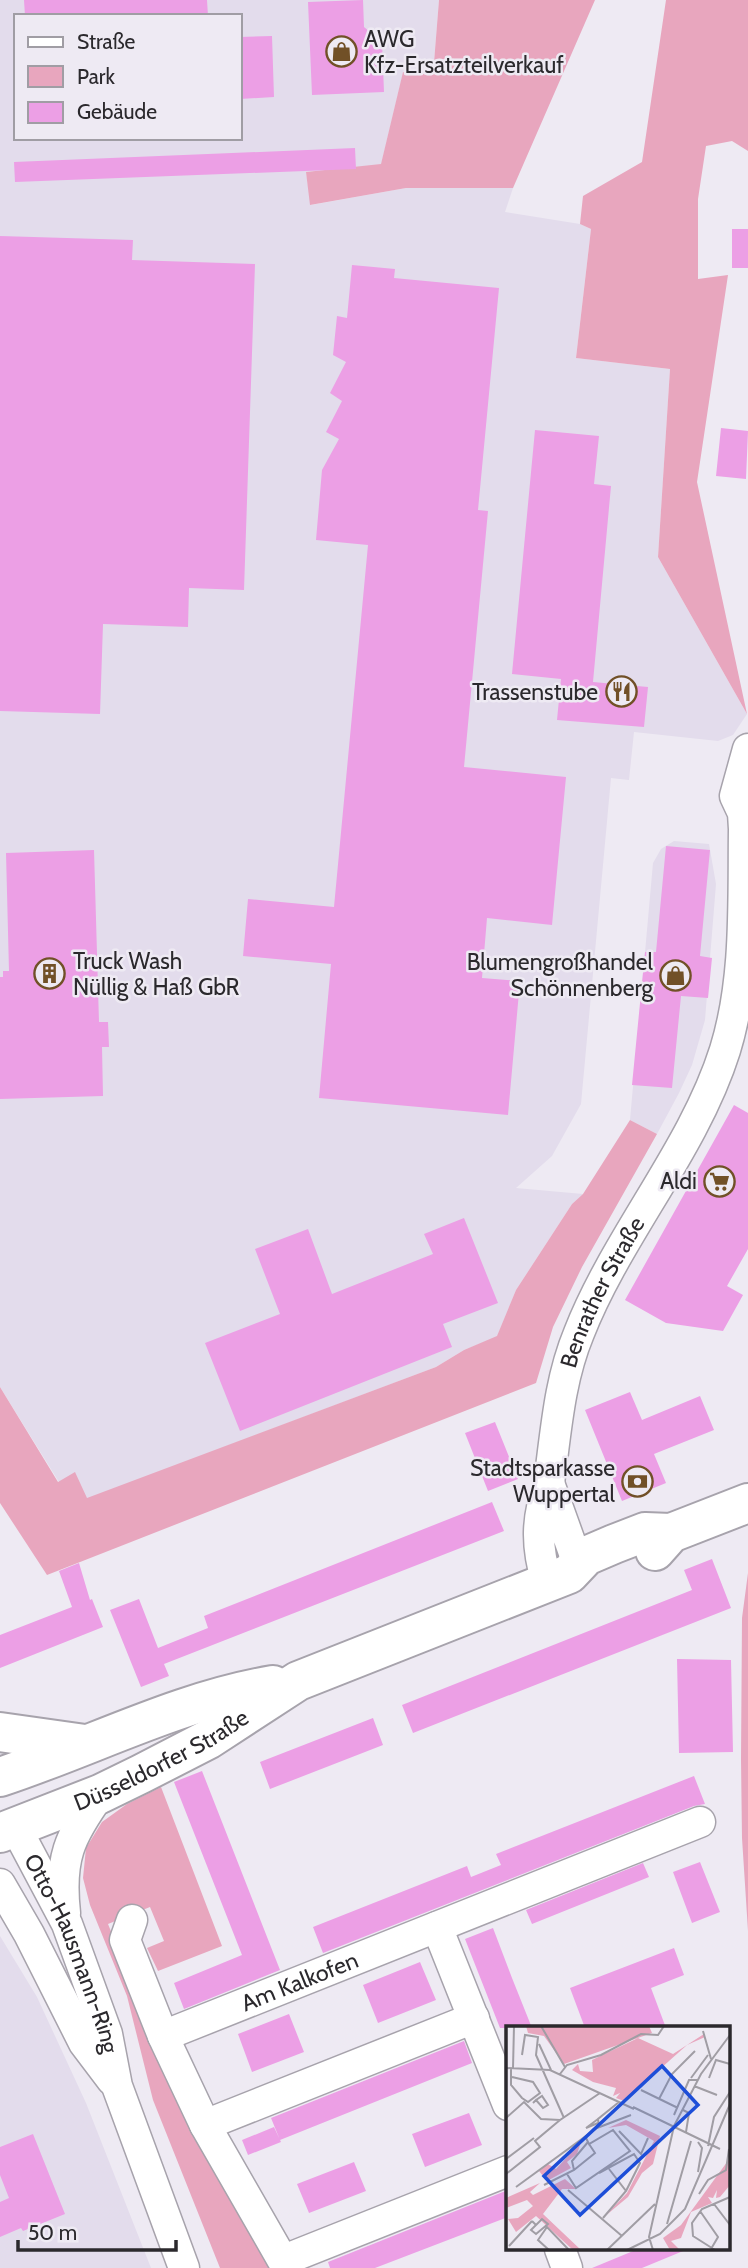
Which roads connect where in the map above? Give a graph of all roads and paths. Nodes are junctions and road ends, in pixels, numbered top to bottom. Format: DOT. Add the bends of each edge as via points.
graph roads {
  1 [pos="748,749"];
  2 [pos="748,1503"];
  3 [pos="565,1574"];
  4 [pos="298,1681"];
  5 [pos="0,1732"];
  6 [pos="85,1744"];
  7 [pos="0,1777"];
  8 [pos="100,1794"];
  9 [pos="5,1820"];
  10 [pos="699,1822"];
  11 [pos="0,1884"];
  12 [pos="0,1905"];
  13 [pos="132,1920"];
  14 [pos="67,1924"];
  15 [pos="437,1927"];
  16 [pos="29,1934"];
  17 [pos="474,2018"];
  18 [pos="163,2036"];
  19 [pos="117,2086"];
  20 [pos="506,2100"];
  21 [pos="205,2125"];
  22 [pos="506,2172"];
  23 [pos="561,2250"];
  24 [pos="286,2264"];
  25 [pos="184,2268"];
  26 [pos="567,2268"];
  1 -- 3 [label="street, Benrather Straße" via="735,796 744,829 741,962 725,1050 709,1093 600,1287 563,1380 549,1483 540,1507 538,1547"];
  2 -- 3 [label="main road, Düsseldorfer Straße" via="671,1534 652,1554 593,1579"];
  3 -- 4 [label="main road, Düsseldorfer Straße"];
  4 -- 6 [label="main road, Düsseldorfer Straße" via="253,1688"];
  4 -- 8 [label="main road, Düsseldorfer Straße" via="209,1739"];
  5 -- 6 [label="main road"];
  6 -- 7 [label="main road, Düsseldorfer Straße"];
  8 -- 9 [label="main road, Düsseldorfer Straße"];
  8 -- 14 [label="street" via="67,1849 63,1875"];
  9 -- 14 [label="street, Otto-Hausmann-Ring"];
  10 -- 15 [label="street, Am Kalkofen"];
  11 -- 16 [label="street, Otto-Hausmann-Ring"];
  12 -- 16 [label="street"];
  13 -- 18 [label="street" via="125,1940"];
  14 -- 19 [label="street, Otto-Hausmann-Ring" via="107,2034"];
  15 -- 17 [label="street"];
  15 -- 18 [label="street, Am Kalkofen"];
  16 -- 19 [label="street, Otto-Hausmann-Ring" via="84,2043"];
  17 -- 20 [label="street"];
  17 -- 21 [label="street"];
  18 -- 21 [label="street"];
  19 -- 25 [label="street, Otto-Hausmann-Ring"];
  21 -- 24 [label="street"];
  22 -- 24 [label="street"];
  23 -- 26 [label="street"];
}
